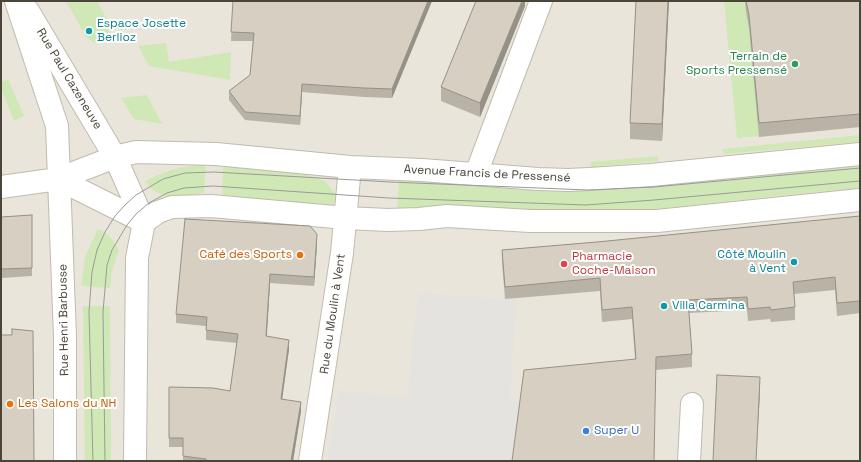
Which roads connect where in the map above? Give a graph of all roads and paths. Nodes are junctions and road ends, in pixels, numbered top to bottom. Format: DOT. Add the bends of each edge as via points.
graph roads {
  1 [pos="16,1"];
  2 [pos="23,1"];
  3 [pos="541,1"];
  4 [pos="860,154"];
  5 [pos="115,157"];
  6 [pos="350,167"];
  7 [pos="476,174"];
  8 [pos="58,179"];
  9 [pos="1,187"];
  10 [pos="860,200"];
  11 [pos="346,218"];
  12 [pos="144,222"];
  13 [pos="692,404"];
  14 [pos="65,461"];
  15 [pos="135,461"];
  16 [pos="310,461"];
  17 [pos="689,461"];
  1 -- 8 [label="street, Rue Paul Cazeneuve" via="57,126"];
  2 -- 5 [label="street, Rue Paul Cazeneuve"];
  3 -- 7 [label="street"];
  4 -- 7 [label="street, Avenue Francis de Pressensé" via="589,179 538,179"];
  5 -- 6 [label="street, Avenue Francis de Pressensé" via="136,152 216,154"];
  5 -- 8 [label="street, Avenue Francis de Pressensé"];
  5 -- 12 [label="street, Rue Paul Cazeneuve"];
  6 -- 7 [label="street, Avenue Francis de Pressensé"];
  6 -- 11 [label="street, Rue du Moulin à Vent"];
  8 -- 9 [label="street, Avenue Francis de Pressensé"];
  8 -- 12 [label="street"];
  8 -- 14 [label="street, Rue Henri Barbusse" via="65,337"];
  10 -- 11 [label="street" via="657,221 530,221 447,216 388,220"];
  11 -- 12 [label="street" via="211,206 172,207 158,212"];
  11 -- 16 [label="street, Rue du Moulin à Vent"];
  12 -- 15 [label="street" via="137,258"];
  13 -- 17 [label="street"];
}
